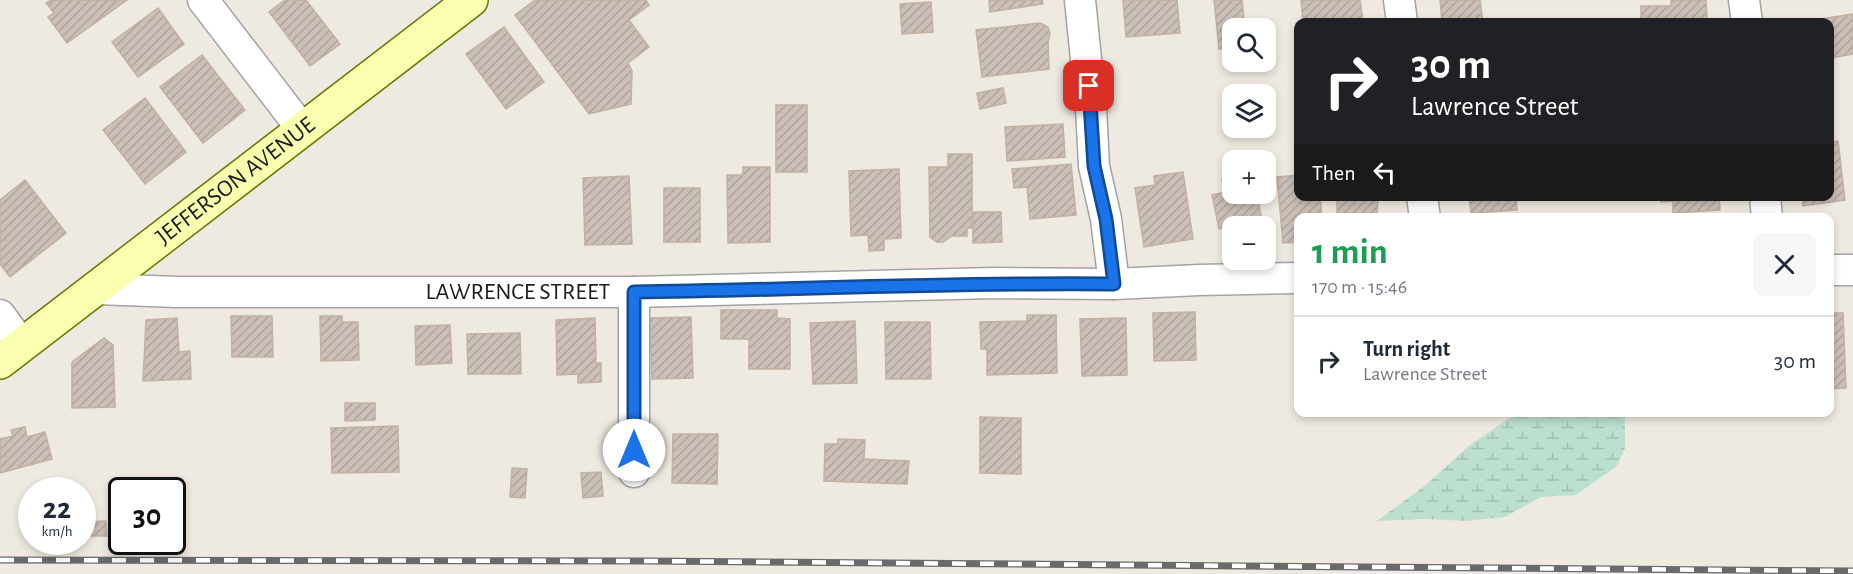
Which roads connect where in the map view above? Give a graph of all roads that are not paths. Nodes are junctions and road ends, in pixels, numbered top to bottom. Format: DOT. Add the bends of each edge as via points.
graph roads {
  1 [pos="203,0"];
  2 [pos="471,0"];
  3 [pos="1080,0"];
  4 [pos="1399,0"];
  5 [pos="1744,0"];
  6 [pos="1401,18"];
  7 [pos="1746,18"];
  8 [pos="302,129"];
  9 [pos="1834,270"];
  10 [pos="1853,270"];
  11 [pos="1294,278"];
  12 [pos="1114,284"];
  13 [pos="96,289"];
  14 [pos="634,292"];
  15 [pos="0,315"];
  16 [pos="11,353"];
  17 [pos="634,472"];
  1 -- 8 [label="street"];
  2 -- 8 [label="main road, JEFFERSON AVENUE"];
  3 -- 12 [label="street" via="1094,166"];
  4 -- 6 [label="street"];
  5 -- 7 [label="street"];
  8 -- 13 [label="main road, JEFFERSON AVENUE"];
  9 -- 10 [label="street"];
  11 -- 12 [label="street, LAWRENCE STREET"];
  12 -- 14 [label="street, LAWRENCE STREET"];
  13 -- 14 [label="street, LAWRENCE STREET"];
  13 -- 16 [label="main road, JEFFERSON AVENUE"];
  14 -- 17 [label="street"];
  15 -- 16 [label="street"];
}
